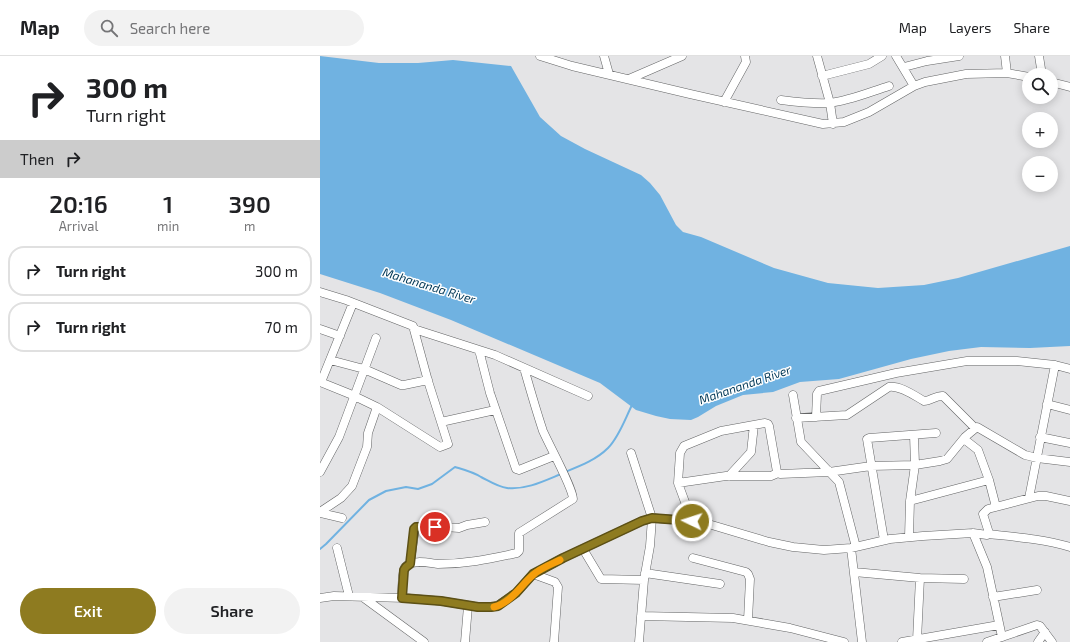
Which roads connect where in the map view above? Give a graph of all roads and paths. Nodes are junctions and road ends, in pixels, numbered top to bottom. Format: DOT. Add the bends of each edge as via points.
graph roads {
  1 [pos="540,56"];
  2 [pos="604,56"];
  3 [pos="682,56"];
  4 [pos="745,56"];
  5 [pos="817,56"];
  6 [pos="882,56"];
  7 [pos="896,56"];
  8 [pos="959,56"];
  9 [pos="1005,56"];
  10 [pos="1039,56"];
  11 [pos="904,67"];
  12 [pos="1041,68"];
  13 [pos="1007,73"];
  14 [pos="609,74"];
  15 [pos="822,76"];
  16 [pos="1022,76"];
  17 [pos="629,79"];
  18 [pos="1058,84"];
  19 [pos="889,86"];
  20 [pos="914,86"];
  21 [pos="1070,87"];
  22 [pos="781,100"];
  23 [pos="724,102"];
  24 [pos="830,103"];
  25 [pos="833,124"];
  26 [pos="320,292"];
  27 [pos="354,303"];
  28 [pos="320,329"];
  29 [pos="414,329"];
  30 [pos="340,336"];
  31 [pos="376,338"];
  32 [pos="479,350"];
  33 [pos="330,360"];
  34 [pos="1055,365"];
  35 [pos="524,368"];
  36 [pos="364,369"];
  37 [pos="1070,369"];
  38 [pos="428,380"];
  39 [pos="320,382"];
  40 [pos="793,395"];
  41 [pos="354,396"];
  42 [pos="588,396"];
  43 [pos="1047,404"];
  44 [pos="377,407"];
  45 [pos="495,410"];
  46 [pos="1070,410"];
  47 [pos="816,417"];
  48 [pos="796,418"];
  49 [pos="441,422"];
  50 [pos="754,425"];
  51 [pos="976,428"];
  52 [pos="936,433"];
  53 [pos="914,435"];
  54 [pos="1040,437"];
  55 [pos="964,439"];
  56 [pos="1070,443"];
  57 [pos="631,453"];
  58 [pos="554,456"];
  59 [pos="1037,458"];
  60 [pos="1070,462"];
  61 [pos="915,464"];
  62 [pos="871,466"];
  63 [pos="320,472"];
  64 [pos="829,472"];
  65 [pos="778,474"];
  66 [pos="729,476"];
  67 [pos="989,480"];
  68 [pos="678,483"];
  69 [pos="1029,498"];
  70 [pos="910,501"];
  71 [pos="1070,501"];
  72 [pos="996,507"];
  73 [pos="323,514"];
  74 [pos="320,518"];
  75 [pos="342,518"];
  76 [pos="652,518"];
  77 [pos="692,521"];
  78 [pos="485,522"];
  79 [pos="973,533"];
  80 [pos="988,534"];
  81 [pos="909,537"];
  82 [pos="884,540"];
  83 [pos="854,547"];
  84 [pos="1070,547"];
  85 [pos="337,548"];
  86 [pos="583,550"];
  87 [pos="693,558"];
  88 [pos="410,564"];
  89 [pos="854,572"];
  90 [pos="533,574"];
  91 [pos="645,576"];
  92 [pos="920,578"];
  93 [pos="964,579"];
  94 [pos="720,584"];
  95 [pos="1037,590"];
  96 [pos="348,596"];
  97 [pos="993,597"];
  98 [pos="320,598"];
  99 [pos="364,598"];
  100 [pos="402,598"];
  101 [pos="468,606"];
  102 [pos="641,616"];
  103 [pos="748,620"];
  104 [pos="999,625"];
  105 [pos="1045,632"];
  106 [pos="1002,637"];
  107 [pos="917,640"];
  108 [pos="424,642"];
  109 [pos="465,642"];
  110 [pos="554,642"];
  111 [pos="639,642"];
  112 [pos="844,642"];
  113 [pos="862,642"];
  114 [pos="902,642"];
  115 [pos="987,642"];
  116 [pos="1038,642"];
  117 [pos="1052,642"];
  1 -- 14 [label="street"];
  2 -- 14 [label="street"];
  3 -- 17 [label="street"];
  4 -- 23 [label="street" via="746,62"];
  5 -- 15 [label="street"];
  6 -- 15 [label="street" via="871,63"];
  7 -- 11 [label="street"];
  8 -- 11 [label="street"];
  9 -- 13 [label="street"];
  10 -- 12 [label="street"];
  11 -- 20 [label="street"];
  13 -- 16 [label="street"];
  13 -- 20 [label="street" via="966,74"];
  14 -- 17 [label="street"];
  15 -- 24 [label="street"];
  17 -- 23 [label="street"];
  18 -- 21 [label="street"];
  19 -- 24 [label="street"];
  20 -- 25 [label="street" via="869,112"];
  22 -- 24 [label="street"];
  23 -- 25 [label="street" via="814,123"];
  24 -- 25 [label="street"];
  26 -- 27 [label="street"];
  27 -- 29 [label="street" via="412,325"];
  27 -- 30 [label="street"];
  28 -- 30 [label="street"];
  29 -- 32 [label="street"];
  29 -- 38 [label="street"];
  30 -- 33 [label="street"];
  31 -- 36 [label="street"];
  32 -- 35 [label="street"];
  32 -- 45 [label="street"];
  33 -- 36 [label="street"];
  33 -- 39 [label="street"];
  34 -- 37 [label="street"];
  34 -- 43 [label="street"];
  34 -- 47 [label="street" via="1017,361 966,361 896,373 819,391"];
  35 -- 42 [label="street"];
  35 -- 58 [label="street" via="543,430"];
  36 -- 38 [label="street" via="401,385"];
  36 -- 41 [label="street"];
  38 -- 49 [label="street"];
  39 -- 41 [label="street"];
  40 -- 48 [label="street"];
  41 -- 44 [label="street"];
  41 -- 63 [label="street" via="339,437"];
  43 -- 46 [label="street"];
  43 -- 54 [label="street"];
  44 -- 49 [label="street" via="441,447 448,444"];
  44 -- 73 [label="street" via="367,435 367,447 352,486"];
  45 -- 49 [label="street"];
  45 -- 58 [label="street" via="516,470"];
  47 -- 48 [label="street"];
  47 -- 51 [label="street" via="847,415 892,386 924,401 943,396"];
  48 -- 64 [label="street" via="801,442"];
  50 -- 65 [label="street" via="768,425"];
  50 -- 66 [label="street" via="751,452"];
  50 -- 68 [label="street" via="722,431 684,446 680,453"];
  51 -- 55 [label="street"];
  51 -- 59 [label="street" via="1025,455"];
  52 -- 53 [label="street"];
  53 -- 61 [label="street"];
  53 -- 62 [label="street" via="868,438 866,440"];
  54 -- 56 [label="street"];
  54 -- 59 [label="street"];
  55 -- 61 [label="street" via="944,460"];
  55 -- 67 [label="street" via="978,450"];
  57 -- 76 [label="street"];
  58 -- 88 [label="street" via="573,499 520,533 518,553 477,562"];
  59 -- 60 [label="street"];
  59 -- 69 [label="street"];
  61 -- 62 [label="street"];
  61 -- 70 [label="street"];
  62 -- 64 [label="street"];
  62 -- 82 [label="street"];
  64 -- 65 [label="street"];
  64 -- 83 [label="street" via="840,485"];
  65 -- 66 [label="street"];
  66 -- 68 [label="street"];
  67 -- 70 [label="street"];
  67 -- 72 [label="street"];
  68 -- 77 [label="street"];
  69 -- 71 [label="street" via="1046,496"];
  69 -- 72 [label="street"];
  70 -- 81 [label="street"];
  72 -- 80 [label="street" via="986,510 984,514"];
  73 -- 74 [label="street"];
  73 -- 75 [label="street"];
  76 -- 77 [label="street"];
  76 -- 86 [label="street"];
  76 -- 91 [label="street"];
  77 -- 83 [label="street" via="793,547 824,550"];
  78 -- 88 [label="street" via="458,528 415,528"];
  79 -- 80 [label="street"];
  79 -- 81 [label="street"];
  79 -- 97 [label="street" via="987,567"];
  80 -- 84 [label="street" via="1054,542"];
  81 -- 82 [label="street"];
  82 -- 83 [label="street"];
  83 -- 89 [label="street"];
  85 -- 96 [label="street"];
  86 -- 90 [label="street"];
  86 -- 91 [label="street" via="601,579"];
  87 -- 103 [label="street" via="748,574"];
  88 -- 100 [label="street" via="404,569"];
  89 -- 92 [label="street"];
  89 -- 113 [label="street"];
  90 -- 101 [label="street" via="516,593 498,606"];
  90 -- 110 [label="street" via="555,582 558,587"];
  91 -- 94 [label="street"];
  91 -- 102 [label="street"];
  92 -- 93 [label="street"];
  92 -- 107 [label="street"];
  95 -- 97 [label="street"];
  96 -- 98 [label="street"];
  96 -- 99 [label="street"];
  97 -- 104 [label="street"];
  99 -- 100 [label="street"];
  99 -- 108 [label="street"];
  100 -- 101 [label="street"];
  101 -- 109 [label="street"];
  102 -- 103 [label="street"];
  102 -- 111 [label="street"];
  103 -- 112 [label="street"];
  104 -- 106 [label="street"];
  104 -- 107 [label="street"];
  105 -- 106 [label="street" via="1040,626 1035,625"];
  105 -- 116 [label="street"];
  105 -- 117 [label="street"];
  106 -- 115 [label="street"];
  107 -- 114 [label="street"];
}
